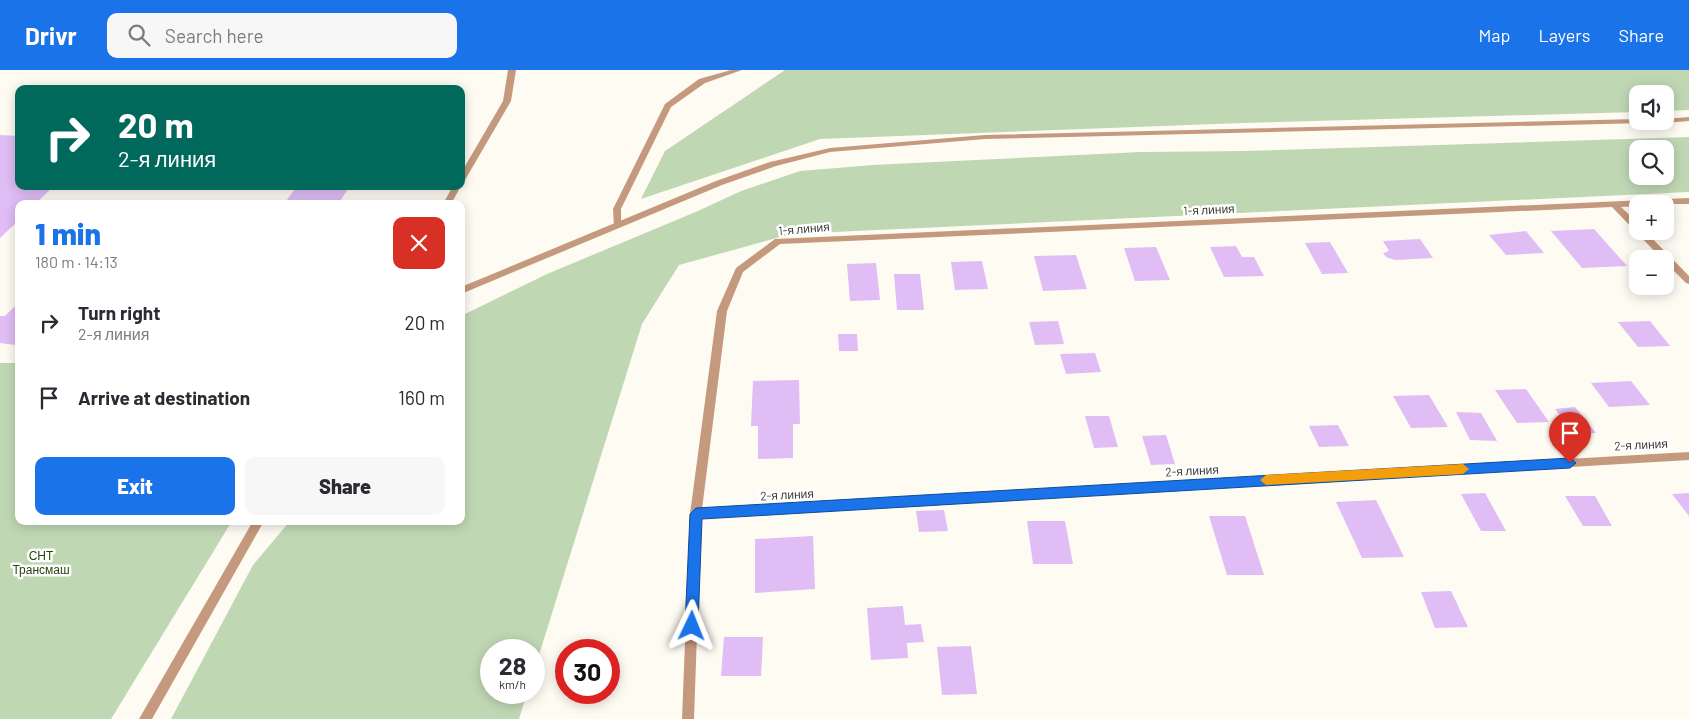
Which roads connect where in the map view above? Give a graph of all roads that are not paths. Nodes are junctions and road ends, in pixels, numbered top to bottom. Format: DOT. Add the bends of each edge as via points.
graph roads {
  1 [pos="512,70"];
  2 [pos="738,70"];
  3 [pos="1689,119"];
  4 [pos="1674,120"];
  5 [pos="1629,121"];
  6 [pos="465,173"];
  7 [pos="1689,201"];
  8 [pos="1614,204"];
  9 [pos="1629,220"];
  10 [pos="618,225"];
  11 [pos="1649,240"];
  12 [pos="1689,282"];
  13 [pos="465,289"];
  14 [pos="1689,456"];
  15 [pos="696,514"];
  16 [pos="257,525"];
  17 [pos="145,719"];
  18 [pos="688,719"];
  1 -- 6 [label="street" via="507,101"];
  2 -- 10 [label="street" via="702,81 668,106 616,209"];
  3 -- 4 [label="street"];
  5 -- 10 [label="street" via="985,137 830,150 719,182"];
  7 -- 8 [label="street, 1-я линия"];
  8 -- 9 [label="street"];
  8 -- 15 [label="street, 1-я линия" via="778,241 739,270 722,311"];
  10 -- 13 [label="street"];
  11 -- 12 [label="street"];
  14 -- 15 [label="street, 2-я линия"];
  15 -- 18 [label="street"];
  16 -- 17 [label="street"];
}
